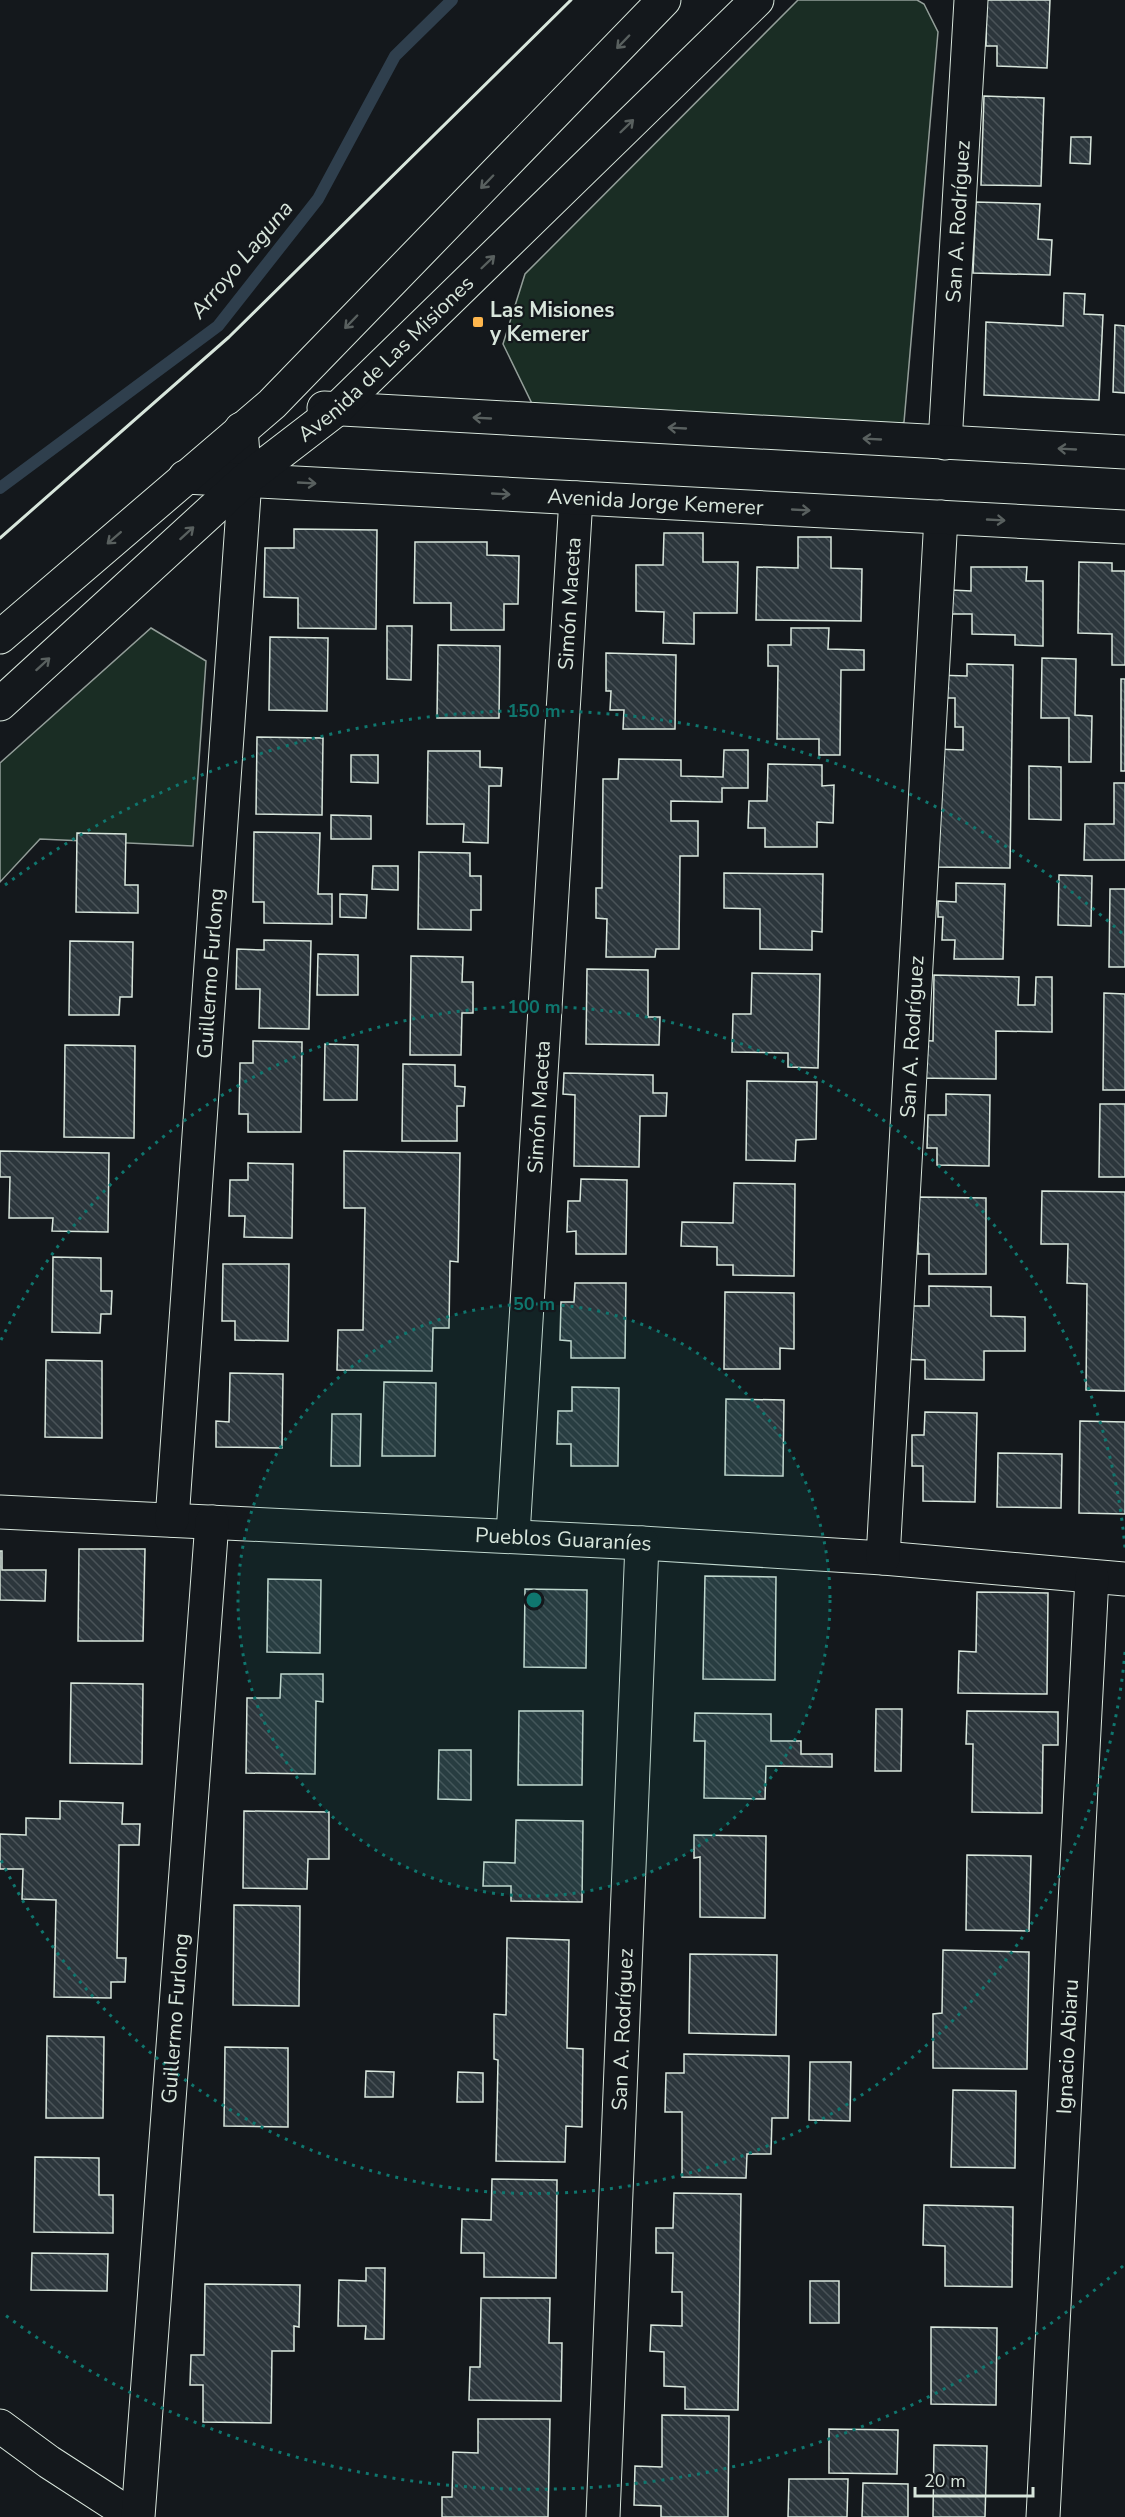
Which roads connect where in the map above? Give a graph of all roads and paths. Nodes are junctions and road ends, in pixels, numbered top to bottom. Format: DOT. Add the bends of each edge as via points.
graph roads {
  1 [pos="663,0"];
  2 [pos="757,0"];
  3 [pos="971,0"];
  4 [pos="272,404"];
  5 [pos="336,410"];
  6 [pos="241,429"];
  7 [pos="945,443"];
  8 [pos="1125,452"];
  9 [pos="185,477"];
  10 [pos="245,480"];
  11 [pos="576,498"];
  12 [pos="941,517"];
  13 [pos="1125,527"];
  14 [pos="0,637"];
  15 [pos="0,704"];
  16 [pos="0,1512"];
  17 [pos="172,1520"];
  18 [pos="212,1522"];
  19 [pos="513,1535"];
  20 [pos="642,1543"];
  21 [pos="884,1558"];
  22 [pos="1092,1577"];
  23 [pos="1125,1579"];
  24 [pos="0,2426"];
  25 [pos="134,2517"];
  26 [pos="138,2517"];
  27 [pos="603,2517"];
  28 [pos="1043,2517"];
  1 -- 4 [label="street, Avenida de Las Misiones, one-way"];
  5 -- 2 [label="street, Avenida de Las Misiones, one-way"];
  3 -- 7 [label="street, San A. Rodríguez"];
  4 -- 5 [label="street"];
  4 -- 6 [label="street, Avenida de Las Misiones"];
  7 -- 5 [label="street, one-way"];
  5 -- 10 [label="street, Avenida de Las Misiones"];
  6 -- 9 [label="street, Avenida de Las Misiones"];
  6 -- 10 [label="street, Guillermo Furlong"];
  8 -- 7 [label="street, one-way"];
  9 -- 10 [label="street, Avenida Jorge Kemerer"];
  9 -- 14 [label="street, Avenida de Las Misiones, one-way"];
  10 -- 11 [label="street, Avenida Jorge Kemerer, one-way"];
  15 -- 10 [label="street, Avenida de Las Misiones, one-way"];
  10 -- 17 [label="street, Guillermo Furlong"];
  11 -- 12 [label="street, Avenida Jorge Kemerer, one-way"];
  11 -- 19 [label="street, Simón Maceta"];
  12 -- 13 [label="street, Avenida Jorge Kemerer, one-way"];
  12 -- 21 [label="street, San A. Rodríguez"];
  16 -- 17 [label="street, Pueblos Guaraníes"];
  17 -- 18 [label="street, Pueblos Guaraníes"];
  18 -- 19 [label="street, Pueblos Guaraníes"];
  18 -- 26 [label="street, Guillermo Furlong"];
  19 -- 20 [label="street, Pueblos Guaraníes"];
  20 -- 21 [label="street, Pueblos Guaraníes"];
  20 -- 27 [label="street, San A. Rodríguez"];
  21 -- 22 [label="street, Pueblos Guaraníes"];
  22 -- 23 [label="street, Pueblos Guaraníes"];
  22 -- 28 [label="street, Ignacio Abiaru"];
  24 -- 25 [label="street" via="49,2463"];
}
